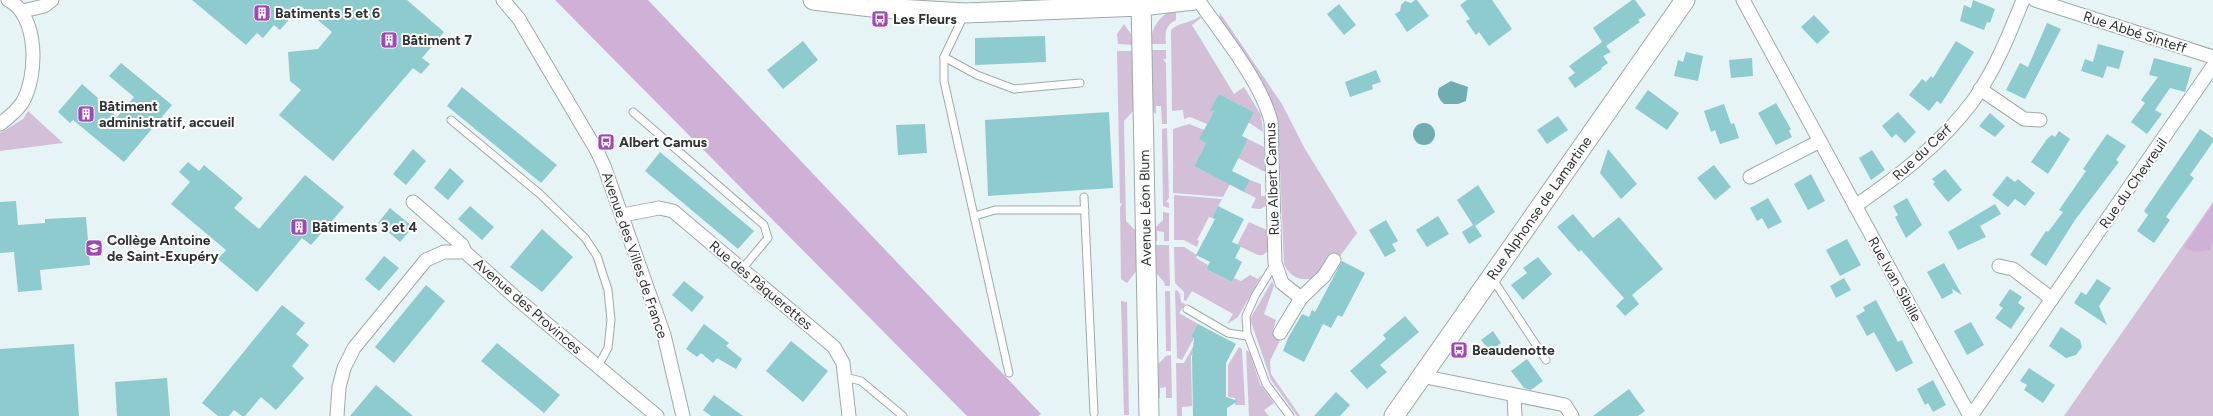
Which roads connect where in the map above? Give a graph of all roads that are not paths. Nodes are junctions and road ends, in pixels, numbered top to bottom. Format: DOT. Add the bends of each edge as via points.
graph roads {
  1 [pos="8,0"];
  2 [pos="52,0"];
  3 [pos="503,0"];
  4 [pos="515,0"];
  5 [pos="813,0"];
  6 [pos="1194,0"];
  7 [pos="1198,0"];
  8 [pos="1685,0"];
  9 [pos="1743,0"];
  10 [pos="2023,0"];
  11 [pos="2035,0"];
  12 [pos="1141,3"];
  13 [pos="880,4"];
  14 [pos="1062,5"];
  15 [pos="23,11"];
  16 [pos="965,13"];
  17 [pos="518,19"];
  18 [pos="944,57"];
  19 [pos="2213,57"];
  20 [pos="2213,66"];
  21 [pos="1080,83"];
  22 [pos="1980,89"];
  23 [pos="633,112"];
  24 [pos="451,120"];
  25 [pos="2040,120"];
  26 [pos="0,124"];
  27 [pos="1820,141"];
  28 [pos="1750,177"];
  29 [pos="1084,197"];
  30 [pos="412,202"];
  31 [pos="1855,206"];
  32 [pos="1085,210"];
  33 [pos="623,215"];
  34 [pos="975,216"];
  35 [pos="465,252"];
  36 [pos="1334,260"];
  37 [pos="1275,263"];
  38 [pos="1999,266"];
  39 [pos="742,269"];
  40 [pos="1491,277"];
  41 [pos="1301,298"];
  42 [pos="2052,299"];
  43 [pos="1187,310"];
  44 [pos="1280,333"];
  45 [pos="1247,336"];
  46 [pos="1546,360"];
  47 [pos="598,366"];
  48 [pos="1010,373"];
  49 [pos="1421,376"];
  50 [pos="845,377"];
  51 [pos="1514,396"];
  52 [pos="1094,413"];
  53 [pos="337,416"];
  54 [pos="657,416"];
  55 [pos="683,416"];
  56 [pos="849,416"];
  57 [pos="903,416"];
  58 [pos="1149,416"];
  59 [pos="1290,416"];
  60 [pos="1394,416"];
  61 [pos="1515,416"];
  62 [pos="1572,416"];
  63 [pos="1970,416"];
  1 -- 15 [label="street"];
  2 -- 15 [label="street" via="44,6"];
  3 -- 17 [label="street, Avenue des Villes de France"];
  4 -- 17 [label="street, Avenue des Villes de France"];
  5 -- 13 [label="street"];
  6 -- 12 [label="street"];
  7 -- 37 [label="street, Rue Albert Camus" via="1228,42 1267,105 1271,121"];
  8 -- 40 [label="street, Rue Alphonse de Lamartine"];
  9 -- 27 [label="street, Rue Ivan Sibille"];
  10 -- 22 [label="street, Rue du Cerf" via="2004,44"];
  11 -- 19 [label="street, Rue Abbé Sinteff"];
  12 -- 14 [label="street"];
  12 -- 58 [label="street, Avenue Léon Blum"];
  13 -- 16 [label="street"];
  14 -- 16 [label="street"];
  15 -- 26 [label="street" via="33,44 32,78 22,103"];
  16 -- 18 [label="lane"];
  17 -- 33 [label="street, Avenue des Villes de France" via="598,151"];
  18 -- 21 [label="lane" via="977,75 1014,89"];
  18 -- 34 [label="lane" via="944,81"];
  20 -- 42 [label="street, Rue du Chevreuil"];
  22 -- 25 [label="street" via="2024,119"];
  22 -- 31 [label="street, Rue du Cerf" via="1956,122 1932,147 1896,178"];
  23 -- 39 [label="lane" via="764,225 768,238"];
  24 -- 47 [label="lane" via="540,194 585,238 597,256 608,290 612,320 608,348"];
  27 -- 28 [label="street"];
  27 -- 31 [label="street, Rue Ivan Sibille"];
  29 -- 32 [label="lane"];
  30 -- 35 [label="street" via="462,245"];
  31 -- 63 [label="street, Rue Ivan Sibille"];
  32 -- 34 [label="lane" via="995,210"];
  32 -- 52 [label="lane"];
  33 -- 39 [label="street, Rue des Pâquerettes" via="659,208 673,211"];
  33 -- 55 [label="street, Avenue des Villes de France" via="664,334"];
  34 -- 48 [label="lane"];
  35 -- 47 [label="street, Avenue des Provinces"];
  35 -- 53 [label="street, Avenue des Provinces" via="444,252 426,260 354,348 344,368 339,387"];
  36 -- 41 [label="street" via="1324,276"];
  37 -- 41 [label="street, Rue Albert Camus" via="1282,283"];
  37 -- 45 [label="lane" via="1246,316"];
  38 -- 42 [label="street" via="2012,269"];
  39 -- 50 [label="street, Rue des Pâquerettes" via="834,347 843,363"];
  40 -- 46 [label="lane"];
  40 -- 49 [label="street, Rue Alphonse de Lamartine"];
  41 -- 44 [label="street"];
  42 -- 63 [label="street, Rue du Chevreuil"];
  43 -- 45 [label="lane" via="1228,333"];
  45 -- 59 [label="lane" via="1266,384"];
  47 -- 54 [label="street, Avenue des Provinces"];
  49 -- 51 [label="street"];
  49 -- 60 [label="street, Rue Alphonse de Lamartine"];
  50 -- 56 [label="street, Rue des Pâquerettes"];
  50 -- 57 [label="lane" via="861,382"];
  51 -- 61 [label="street"];
  51 -- 62 [label="street" via="1565,405"];
}
